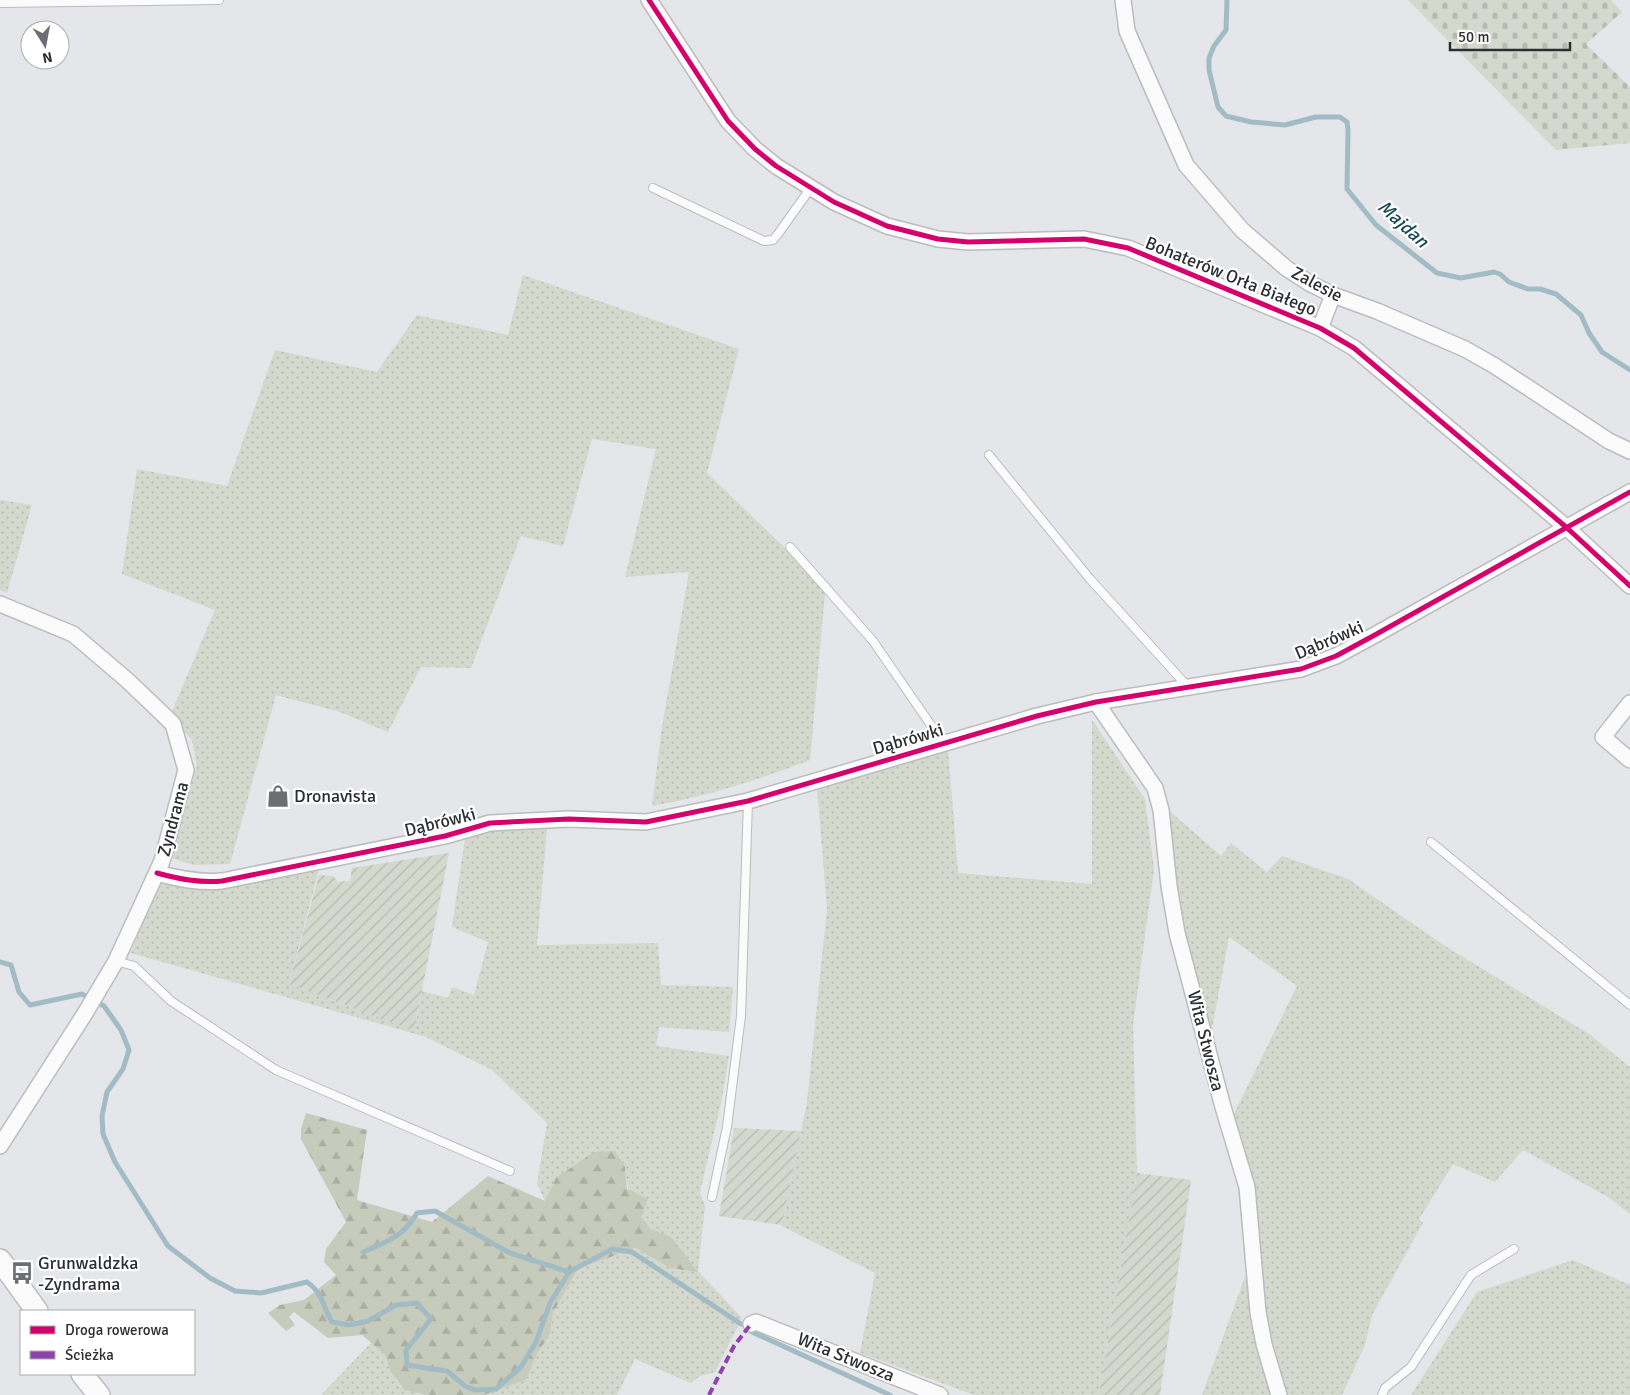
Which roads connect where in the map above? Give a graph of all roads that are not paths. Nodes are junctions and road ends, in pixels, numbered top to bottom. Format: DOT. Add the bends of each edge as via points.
graph roads {
  1 [pos="219,0"];
  2 [pos="649,0"];
  3 [pos="1123,0"];
  4 [pos="0,3"];
  5 [pos="653,188"];
  6 [pos="810,189"];
  7 [pos="1333,296"];
  8 [pos="1320,328"];
  9 [pos="1630,451"];
  10 [pos="989,455"];
  11 [pos="1630,492"];
  12 [pos="1566,526"];
  13 [pos="790,547"];
  14 [pos="1630,586"];
  15 [pos="0,604"];
  16 [pos="1189,688"];
  17 [pos="1096,702"];
  18 [pos="1630,703"];
  19 [pos="946,742"];
  20 [pos="1630,760"];
  21 [pos="748,801"];
  22 [pos="1432,842"];
  23 [pos="157,873"];
  24 [pos="116,961"];
  25 [pos="1630,1005"];
  26 [pos="0,1146"];
  27 [pos="510,1171"];
  28 [pos="712,1196"];
  29 [pos="1514,1249"];
  30 [pos="0,1260"];
  31 [pos="36,1310"];
  32 [pos="751,1324"];
  33 [pos="83,1375"];
  34 [pos="99,1395"];
  35 [pos="940,1395"];
  36 [pos="1279,1395"];
  37 [pos="1382,1395"];
  1 -- 4 [label="lane"];
  2 -- 6 [label="street, Bohaterów Orła Białego" via="728,121 755,149"];
  3 -- 7 [label="street, Zalesie" via="1127,31 1186,166 1242,230 1286,268"];
  5 -- 6 [label="lane" via="764,241 773,240"];
  6 -- 8 [label="street, Bohaterów Orła Białego" via="887,226 938,239 968,242 1084,239 1128,248"];
  7 -- 8 [label="street"];
  7 -- 9 [label="street, Zalesie" via="1465,349 1609,441"];
  8 -- 12 [label="street, Bohaterów Orła Białego" via="1354,348"];
  10 -- 16 [label="lane" via="1090,579"];
  11 -- 12 [label="street, Dąbrówki"];
  12 -- 14 [label="street, Bohaterów Orła Białego"];
  12 -- 16 [label="street, Dąbrówki" via="1462,588 1336,656 1300,669"];
  13 -- 19 [label="lane" via="873,641"];
  15 -- 23 [label="street, Zyndrama" via="73,634 173,724 186,770"];
  16 -- 17 [label="street, Dąbrówki"];
  17 -- 19 [label="street, Dąbrówki"];
  17 -- 36 [label="street, Wita Stwosza" via="1155,788 1161,810 1177,932 1222,1106 1247,1187 1258,1312"];
  18 -- 20 [label="street" via="1603,737"];
  19 -- 21 [label="street, Dąbrówki"];
  21 -- 23 [label="street, Dąbrówki" via="646,822 561,820 490,823 436,838 222,881 180,880"];
  21 -- 28 [label="lane" via="741,1016 727,1127"];
  22 -- 25 [label="lane"];
  23 -- 24 [label="street, Zyndrama"];
  24 -- 26 [label="street, Zyndrama"];
  24 -- 27 [label="lane" via="134,966 171,1001 276,1070"];
  29 -- 37 [label="lane" via="1471,1275 1411,1367 1385,1388"];
  30 -- 31 [label="street"];
  32 -- 35 [label="street, Wita Stwosza" via="756,1322"];
  33 -- 34 [label="street"];
}
